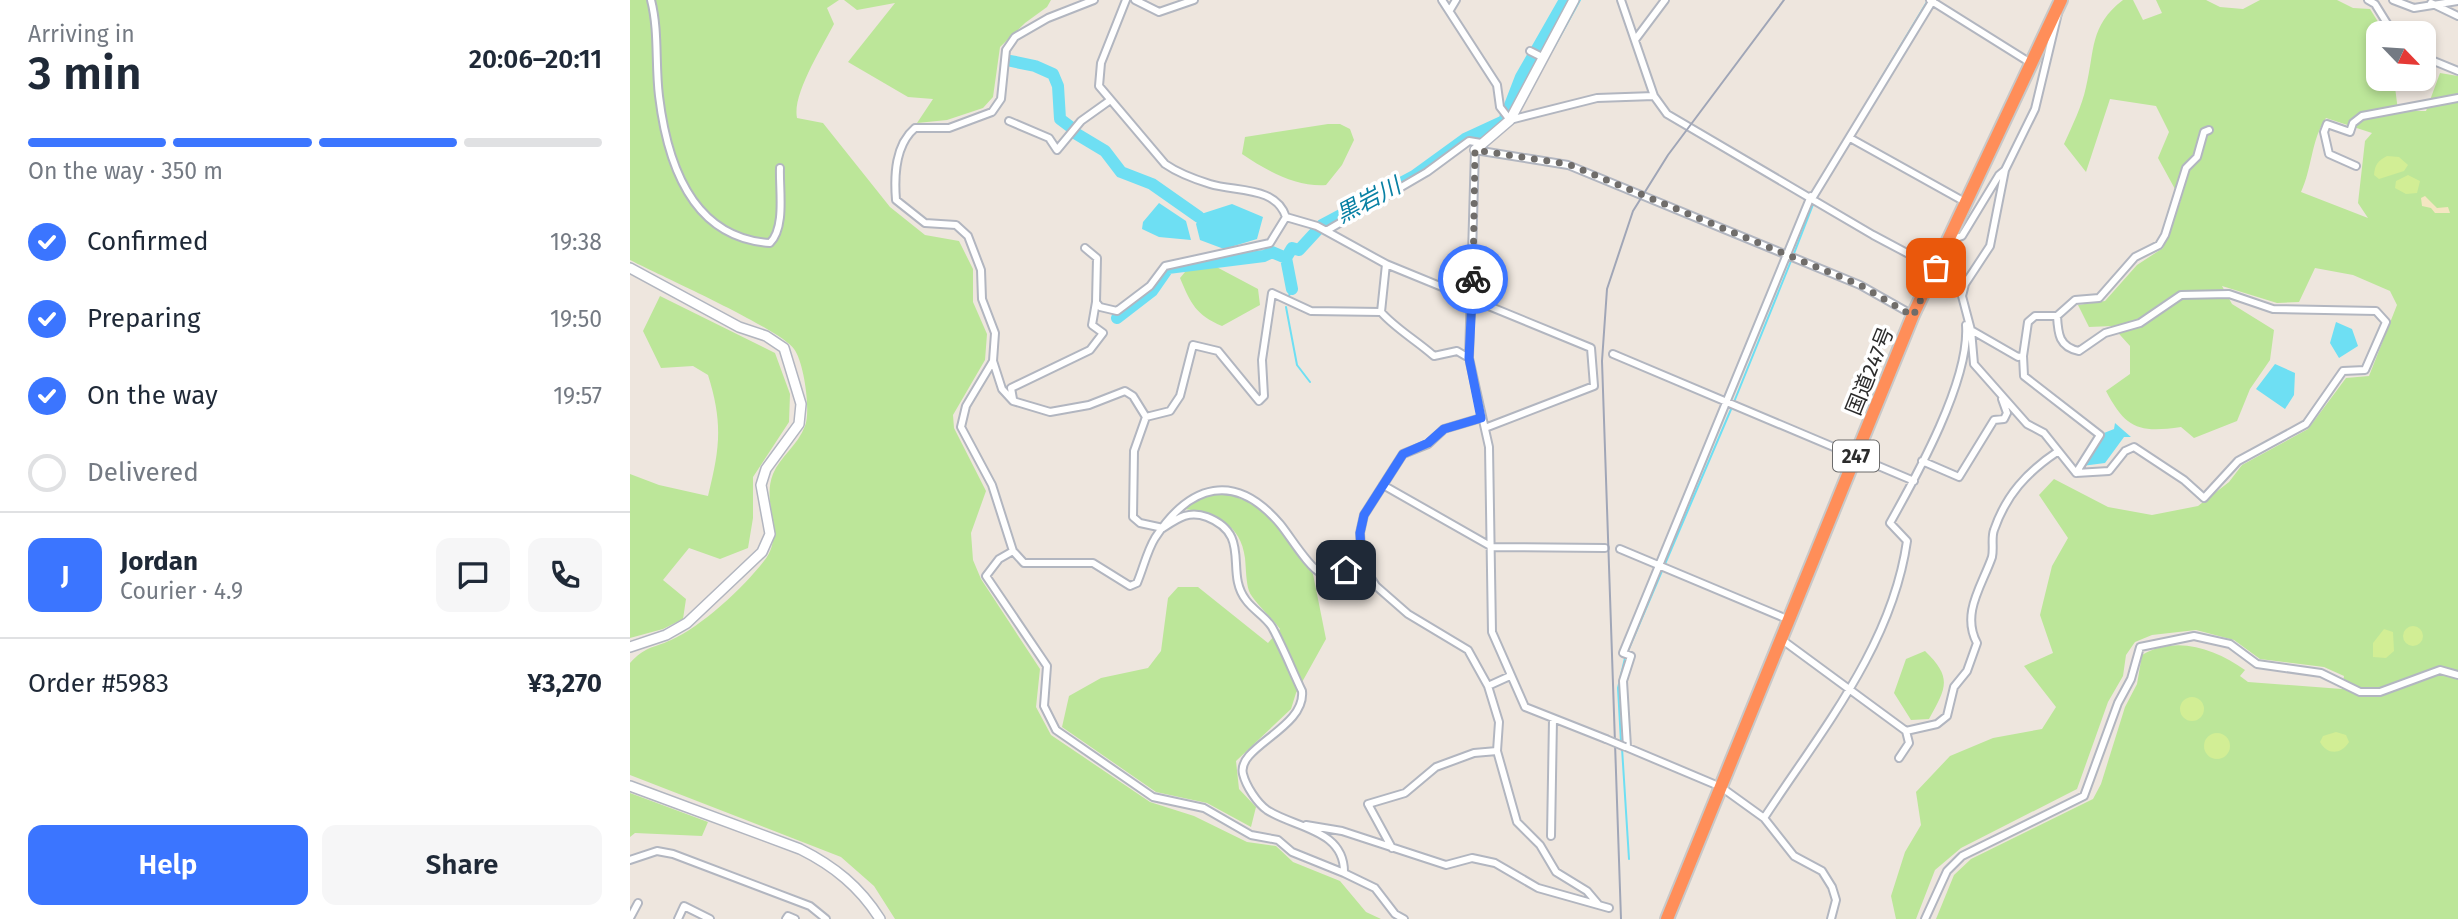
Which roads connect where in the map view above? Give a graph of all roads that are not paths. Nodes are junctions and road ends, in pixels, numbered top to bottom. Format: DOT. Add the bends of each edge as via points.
graph roads {
  1 [pos="651,0"];
  2 [pos="1094,0"];
  3 [pos="1126,0"];
  4 [pos="1135,0"];
  5 [pos="1194,0"];
  6 [pos="1442,0"];
  7 [pos="1456,0"];
  8 [pos="1574,0"];
  9 [pos="1621,0"];
  10 [pos="1665,0"];
  11 [pos="2368,0"];
  12 [pos="2393,0"];
  13 [pos="1932,1"];
  14 [pos="2458,1"];
  15 [pos="2059,4"];
  16 [pos="2431,4"];
  17 [pos="1450,10"];
  18 [pos="2458,16"];
  19 [pos="2386,21"];
  20 [pos="1635,40"];
  21 [pos="1531,51"];
  22 [pos="1541,57"];
  23 [pos="2029,62"];
  24 [pos="2436,62"];
  25 [pos="2458,71"];
  26 [pos="1654,96"];
  27 [pos="2458,98"];
  28 [pos="1109,101"];
  29 [pos="1510,120"];
  30 [pos="1009,121"];
  31 [pos="2209,130"];
  32 [pos="1850,138"];
  33 [pos="1478,147"];
  34 [pos="2356,166"];
  35 [pos="780,168"];
  36 [pos="2006,170"];
  37 [pos="1814,198"];
  38 [pos="1965,202"];
  39 [pos="1286,217"];
  40 [pos="1326,231"];
  41 [pos="1948,240"];
  42 [pos="1085,248"];
  43 [pos="1788,255"];
  44 [pos="1386,264"];
  45 [pos="630,268"];
  46 [pos="1936,268"];
  47 [pos="1965,284"];
  48 [pos="1473,300"];
  49 [pos="1096,302"];
  50 [pos="1381,312"];
  51 [pos="1913,316"];
  52 [pos="2057,316"];
  53 [pos="1965,317"];
  54 [pos="1971,330"];
  55 [pos="1614,354"];
  56 [pos="2023,356"];
  57 [pos="1469,358"];
  58 [pos="993,361"];
  59 [pos="2001,397"];
  60 [pos="1013,401"];
  61 [pos="1729,402"];
  62 [pos="1146,416"];
  63 [pos="1481,418"];
  64 [pos="1485,428"];
  65 [pos="2057,452"];
  66 [pos="1856,454"];
  67 [pos="1922,461"];
  68 [pos="2076,473"];
  69 [pos="1914,481"];
  70 [pos="1383,485"];
  71 [pos="1163,528"];
  72 [pos="1492,547"];
  73 [pos="1605,548"];
  74 [pos="1619,549"];
  75 [pos="1013,551"];
  76 [pos="1362,564"];
  77 [pos="1660,566"];
  78 [pos="1787,619"];
  79 [pos="1779,638"];
  80 [pos="630,647"];
  81 [pos="1510,676"];
  82 [pos="2458,676"];
  83 [pos="1488,686"];
  84 [pos="1848,690"];
  85 [pos="1553,719"];
  86 [pos="1906,731"];
  87 [pos="1626,747"];
  88 [pos="1497,751"];
  89 [pos="1899,758"];
  90 [pos="630,786"];
  91 [pos="1721,787"];
  92 [pos="1764,818"];
  93 [pos="1304,825"];
  94 [pos="1551,836"];
  95 [pos="1392,848"];
  96 [pos="630,860"];
  97 [pos="1345,873"];
  98 [pos="638,902"];
  99 [pos="1598,904"];
  100 [pos="1609,908"];
  101 [pos="630,918"];
  102 [pos="679,919"];
  103 [pos="710,919"];
  104 [pos="786,919"];
  105 [pos="795,919"];
  106 [pos="826,919"];
  107 [pos="880,919"];
  108 [pos="1404,919"];
  109 [pos="1667,919"];
  110 [pos="1831,919"];
  111 [pos="1925,919"];
  1 -- 35 [label="street" via="659,97 674,165 690,200 740,238 770,243 779,220"];
  2 -- 58 [label="street" via="1015,37 1006,50 1001,99 992,112 949,128 915,128 903,138 896,200 925,223 956,225 968,236 981,270 982,299 995,334"];
  3 -- 28 [label="street" via="1101,63 1099,86"];
  4 -- 5 [label="street" via="1158,12"];
  6 -- 17 [label="street"];
  7 -- 17 [label="street"];
  8 -- 22 [label="main road"];
  9 -- 20 [label="street"];
  10 -- 20 [label="street"];
  11 -- 19 [label="street"];
  12 -- 16 [label="street" via="2414,8"];
  13 -- 23 [label="street"];
  13 -- 32 [label="street"];
  14 -- 16 [label="street"];
  15 -- 23 [label="highway, 国道247号 / 247"];
  15 -- 36 [label="street" via="2035,108"];
  16 -- 18 [label="street"];
  17 -- 29 [label="street" via="1497,85 1501,108"];
  20 -- 26 [label="street"];
  21 -- 22 [label="street"];
  22 -- 29 [label="main road"];
  23 -- 38 [label="highway, 国道247号 / 247"];
  24 -- 25 [label="street"];
  26 -- 29 [label="street" via="1597,98"];
  26 -- 37 [label="street" via="1667,114"];
  27 -- 34 [label="street" via="2362,116 2350,132 2327,124 2324,132 2329,154"];
  28 -- 30 [label="street" via="1081,121 1057,150 1049,138"];
  28 -- 39 [label="street" via="1177,172 1212,185 1267,195 1283,206"];
  29 -- 33 [label="main road"];
  31 -- 52 [label="street" via="2186,168 2159,245 2135,257 2099,298 2075,300"];
  32 -- 37 [label="street"];
  32 -- 38 [label="street"];
  33 -- 40 [label="street" via="1469,141 1427,172"];
  33 -- 43 [label="street" via="1568,164"];
  33 -- 48 [label="street"];
  36 -- 41 [label="street" via="1962,236"];
  36 -- 47 [label="street" via="1990,246"];
  37 -- 43 [label="street"];
  37 -- 46 [label="street"];
  38 -- 41 [label="highway, 国道247号 / 247"];
  39 -- 40 [label="street"];
  39 -- 49 [label="street" via="1270,243 1165,266 1150,286 1117,311"];
  40 -- 44 [label="street"];
  41 -- 46 [label="highway, 国道247号 / 247"];
  42 -- 49 [label="street" via="1097,258"];
  43 -- 51 [label="street" via="1860,285"];
  43 -- 61 [label="street"];
  44 -- 48 [label="street"];
  44 -- 50 [label="street"];
  45 -- 80 [label="main road" via="783,348 801,404 799,424 766,469 761,485 770,534 762,552 687,623"];
  46 -- 47 [label="street"];
  46 -- 51 [label="highway, 国道247号 / 247"];
  47 -- 53 [label="street"];
  48 -- 57 [label="street"];
  48 -- 64 [label="street" via="1591,348 1595,367 1594,386"];
  49 -- 60 [label="street" via="1092,325 1103,333 1090,349 1011,388"];
  50 -- 57 [label="street" via="1434,356 1457,351"];
  50 -- 62 [label="street" via="1311,311 1272,293 1262,360 1264,396 1259,401 1218,351 1193,345 1180,396 1170,411"];
  51 -- 66 [label="highway, 国道247号 / 247"];
  52 -- 56 [label="street" via="2035,316 2028,322"];
  52 -- 68 [label="street" via="2061,341 2067,349 2079,351 2105,333 2140,323 2181,295 2229,294 2273,309 2376,311 2386,322 2365,370 2343,371 2306,424 2238,461 2204,498 2134,447 2109,471"];
  53 -- 54 [label="street"];
  53 -- 67 [label="street" via="1962,368"];
  54 -- 56 [label="street"];
  54 -- 59 [label="street" via="1974,364"];
  55 -- 61 [label="street"];
  56 -- 68 [label="street" via="2024,376 2100,435"];
  57 -- 63 [label="street"];
  58 -- 60 [label="street" via="1002,389"];
  58 -- 75 [label="street" via="966,406 961,427 992,485"];
  59 -- 65 [label="street" via="2027,424 2045,433"];
  59 -- 67 [label="street" via="2007,413 2004,419 1994,420 1959,477"];
  60 -- 62 [label="street" via="1050,412 1089,405 1125,391"];
  61 -- 66 [label="street"];
  61 -- 77 [label="street"];
  62 -- 71 [label="street" via="1134,451 1133,517"];
  63 -- 64 [label="street"];
  63 -- 70 [label="street" via="1444,429 1428,443 1403,454"];
  64 -- 72 [label="street"];
  65 -- 68 [label="street"];
  65 -- 86 [label="street" via="2018,484 1993,531 1993,554 1971,613 1971,631 1978,643 1955,687 1947,716 1937,724"];
  66 -- 69 [label="street"];
  66 -- 78 [label="highway, 国道247号 / 247"];
  67 -- 69 [label="street"];
  69 -- 84 [label="street" via="1890,523 1907,541 1902,578 1874,649"];
  70 -- 72 [label="street"];
  70 -- 76 [label="street" via="1364,515"];
  71 -- 75 [label="street" via="1137,583 1130,586 1093,563 1024,563"];
  71 -- 76 [label="street" via="1183,502 1202,492 1224,489 1256,500 1317,572 1330,576"];
  71 -- 93 [label="street" via="1183,514 1202,515 1218,521 1231,534 1245,599 1271,626 1303,701 1290,720 1247,758 1243,774 1266,809"];
  72 -- 73 [label="street"];
  72 -- 81 [label="street" via="1492,632"];
  74 -- 77 [label="street"];
  75 -- 97 [label="street" via="999,559 986,576 1047,666 1044,706 1056,730 1153,797 1204,808 1251,835 1278,840 1292,852"];
  76 -- 83 [label="street" via="1376,586 1409,614 1468,650"];
  77 -- 78 [label="street"];
  77 -- 87 [label="street" via="1623,653 1631,656 1623,681"];
  78 -- 79 [label="highway, 国道247号 / 247"];
  79 -- 84 [label="street"];
  79 -- 91 [label="highway, 国道247号 / 247"];
  81 -- 83 [label="street"];
  81 -- 85 [label="street" via="1525,707"];
  82 -- 111 [label="street" via="2440,670 2380,692 2360,692 2321,673 2258,664 2230,644 2194,636 2140,647 2084,796 1962,856 1947,871"];
  83 -- 88 [label="street" via="1499,722"];
  84 -- 86 [label="street"];
  84 -- 92 [label="street"];
  85 -- 87 [label="street, bridge"];
  85 -- 94 [label="street"];
  86 -- 89 [label="street" via="1909,743"];
  87 -- 91 [label="street"];
  88 -- 95 [label="street" via="1474,753 1436,767 1405,793 1368,804"];
  88 -- 99 [label="street" via="1517,822 1540,845 1556,872 1587,891"];
  90 -- 107 [label="main road" via="823,860 867,898"];
  91 -- 92 [label="street"];
  91 -- 109 [label="highway, 国道247号 / 247"];
  92 -- 110 [label="street" via="1794,856 1822,871 1836,900"];
  93 -- 95 [label="street" via="1342,831"];
  93 -- 97 [label="street" via="1337,846"];
  95 -- 99 [label="street" via="1446,864 1472,858 1495,863 1538,888"];
  96 -- 106 [label="street" via="657,850 673,854 797,901"];
  97 -- 108 [label="street" via="1375,888"];
  98 -- 101 [label="street"];
  99 -- 100 [label="street"];
  102 -- 103 [label="street" via="684,906"];
  104 -- 105 [label="street"];
}
